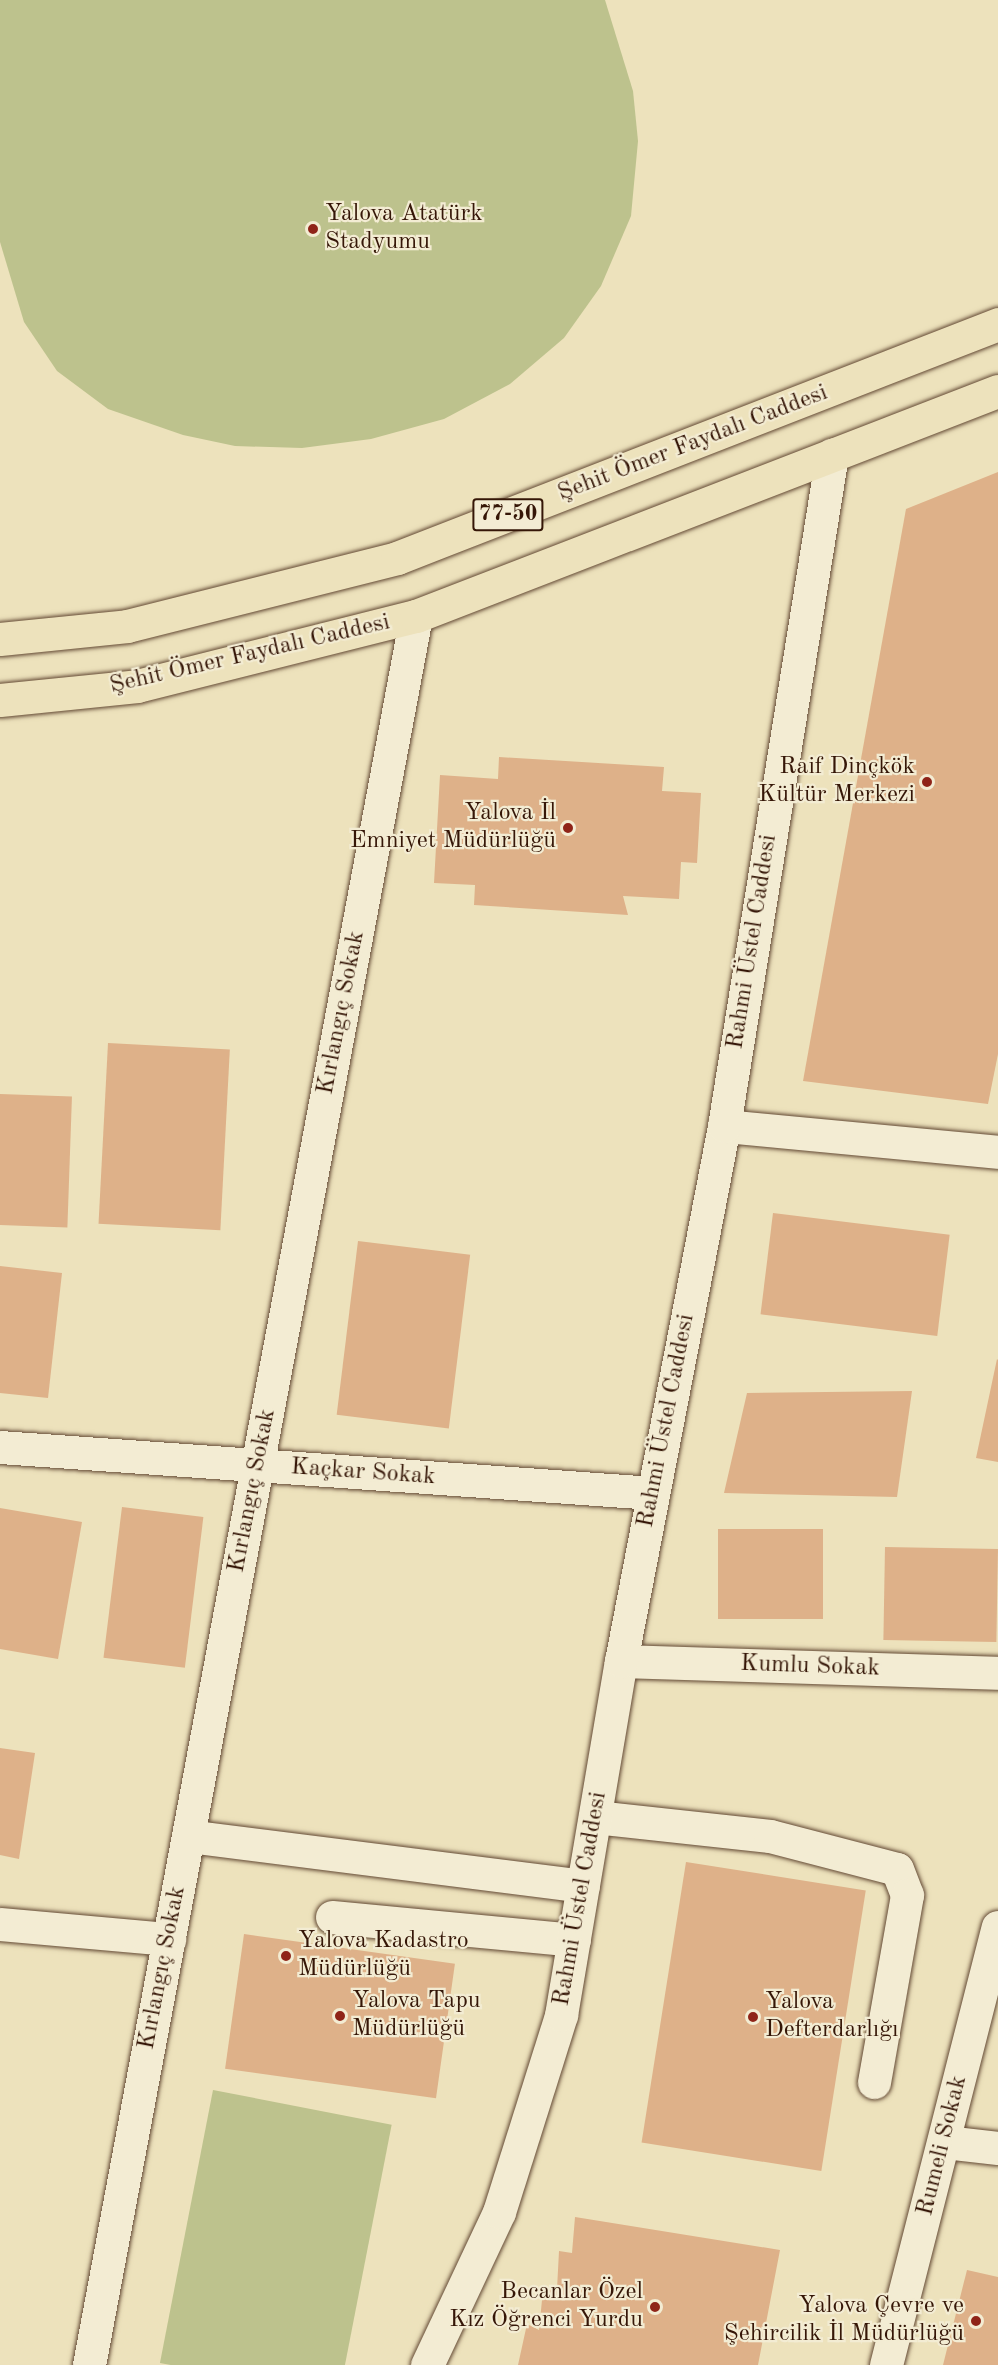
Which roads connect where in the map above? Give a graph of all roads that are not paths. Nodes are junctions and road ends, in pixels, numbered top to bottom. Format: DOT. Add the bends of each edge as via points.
graph roads {
  1 [pos="998,324"];
  2 [pos="998,391"];
  3 [pos="832,455"];
  4 [pos="416,616"];
  5 [pos="0,639"];
  6 [pos="0,700"];
  7 [pos="724,1126"];
  8 [pos="998,1152"];
  9 [pos="0,1447"];
  10 [pos="258,1465"];
  11 [pos="653,1493"];
  12 [pos="621,1660"];
  13 [pos="998,1673"];
  14 [pos="595,1817"];
  15 [pos="188,1836"];
  16 [pos="583,1886"];
  17 [pos="332,1917"];
  18 [pos="0,1924"];
  19 [pos="998,1927"];
  20 [pos="169,1939"];
  21 [pos="574,1940"];
  22 [pos="874,2082"];
  23 [pos="945,2142"];
  24 [pos="998,2148"];
  25 [pos="89,2365"];
  26 [pos="427,2365"];
  27 [pos="886,2365"];
  1 -- 5 [label="main road, Şehit Ömer Faydalı Caddesi / 77-50" via="397,558 127,626"];
  2 -- 3 [label="main road, Şehit Ömer Faydalı Caddesi / 77-50"];
  3 -- 4 [label="main road, Şehit Ömer Faydalı Caddesi / 77-50"];
  3 -- 7 [label="street, Rahmi Üstel Caddesi"];
  4 -- 6 [label="main road, Şehit Ömer Faydalı Caddesi / 77-50" via="137,686"];
  4 -- 10 [label="street, Kırlangıç Sokak"];
  7 -- 8 [label="street"];
  7 -- 11 [label="street, Rahmi Üstel Caddesi"];
  9 -- 10 [label="street, Kaçkar Sokak"];
  10 -- 11 [label="street, Kaçkar Sokak"];
  10 -- 15 [label="street, Kırlangıç Sokak"];
  11 -- 12 [label="street, Rahmi Üstel Caddesi"];
  12 -- 13 [label="street, Kumlu Sokak"];
  12 -- 14 [label="street, Rahmi Üstel Caddesi"];
  14 -- 16 [label="street, Rahmi Üstel Caddesi"];
  14 -- 22 [label="street" via="770,1836 897,1869 907,1895"];
  15 -- 16 [label="street"];
  15 -- 20 [label="street, Kırlangıç Sokak"];
  16 -- 21 [label="street, Rahmi Üstel Caddesi"];
  17 -- 21 [label="street"];
  18 -- 20 [label="street"];
  19 -- 23 [label="street, Rumeli Sokak"];
  20 -- 25 [label="street, Kırlangıç Sokak"];
  21 -- 26 [label="street, Rahmi Üstel Caddesi" via="561,2015 499,2212"];
  23 -- 24 [label="street"];
  23 -- 27 [label="street, Rumeli Sokak"];
}
